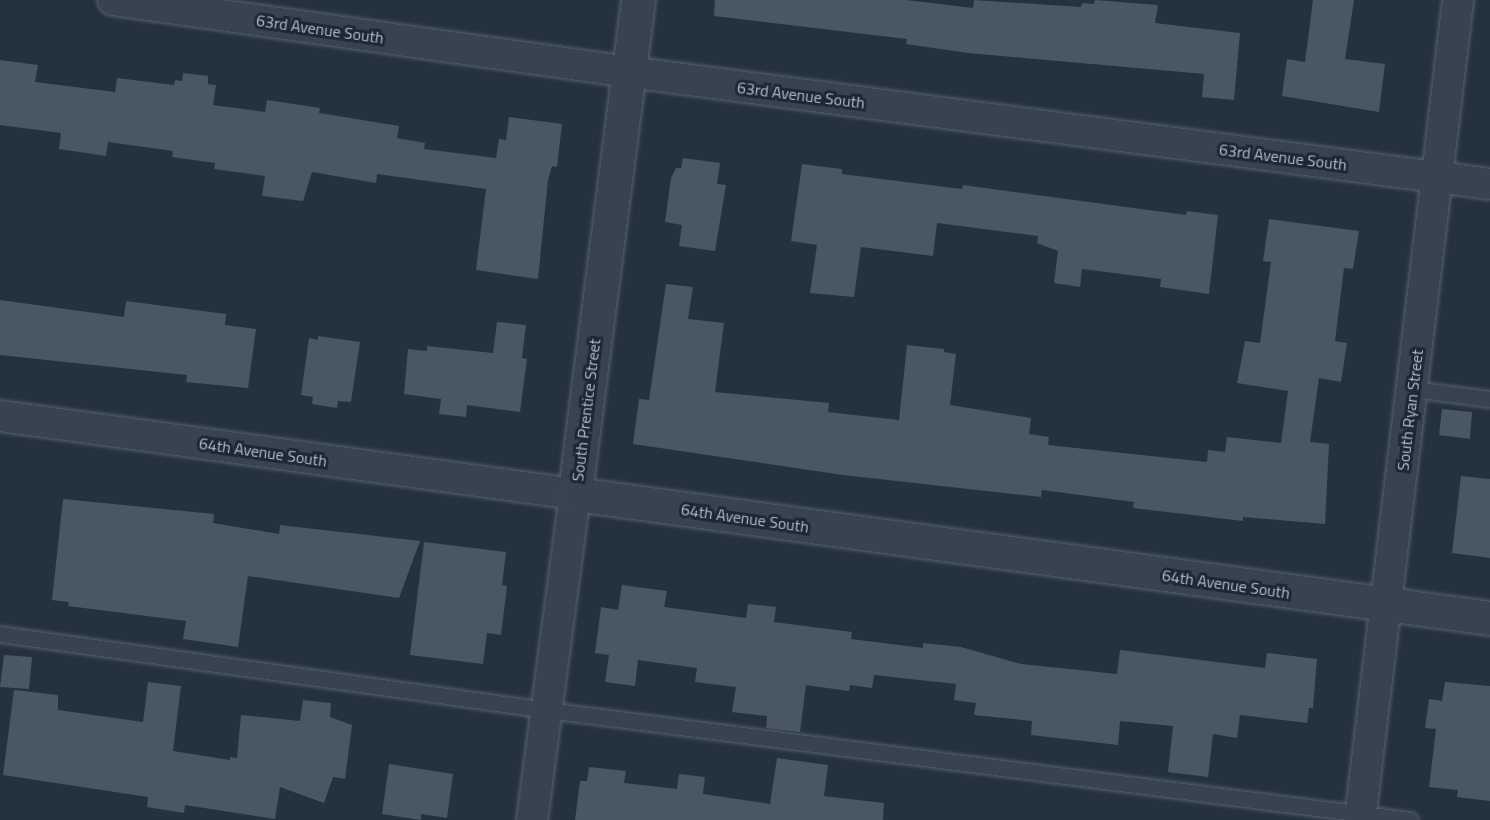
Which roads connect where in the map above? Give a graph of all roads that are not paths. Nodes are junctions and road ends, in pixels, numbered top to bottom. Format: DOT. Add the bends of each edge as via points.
graph roads {
  1 [pos="113,0"];
  2 [pos="638,0"];
  3 [pos="1458,0"];
  4 [pos="629,72"];
  5 [pos="1438,178"];
  6 [pos="1490,184"];
  7 [pos="1412,390"];
  8 [pos="1490,399"];
  9 [pos="0,416"];
  10 [pos="575,494"];
  11 [pos="1385,605"];
  12 [pos="1490,618"];
  13 [pos="0,634"];
  14 [pos="547,710"];
  15 [pos="1360,817"];
  16 [pos="532,820"];
  17 [pos="1410,820"];
  1 -- 4 [label="street, 63rd Avenue South"];
  2 -- 4 [label="street, South Prentice Street"];
  3 -- 5 [label="street, South Ryan Street"];
  4 -- 5 [label="street, 63rd Avenue South"];
  4 -- 10 [label="street, South Prentice Street"];
  5 -- 6 [label="street, 63rd Avenue South"];
  5 -- 7 [label="street, South Ryan Street"];
  7 -- 8 [label="lane"];
  7 -- 11 [label="street, South Ryan Street"];
  9 -- 10 [label="street, 64th Avenue South"];
  10 -- 11 [label="street, 64th Avenue South"];
  10 -- 14 [label="street, South Prentice Street"];
  11 -- 12 [label="street, 64th Avenue South"];
  11 -- 15 [label="street, South Ryan Street"];
  13 -- 14 [label="lane"];
  14 -- 15 [label="lane"];
  14 -- 16 [label="street, South Prentice Street"];
  15 -- 17 [label="lane"];
}
